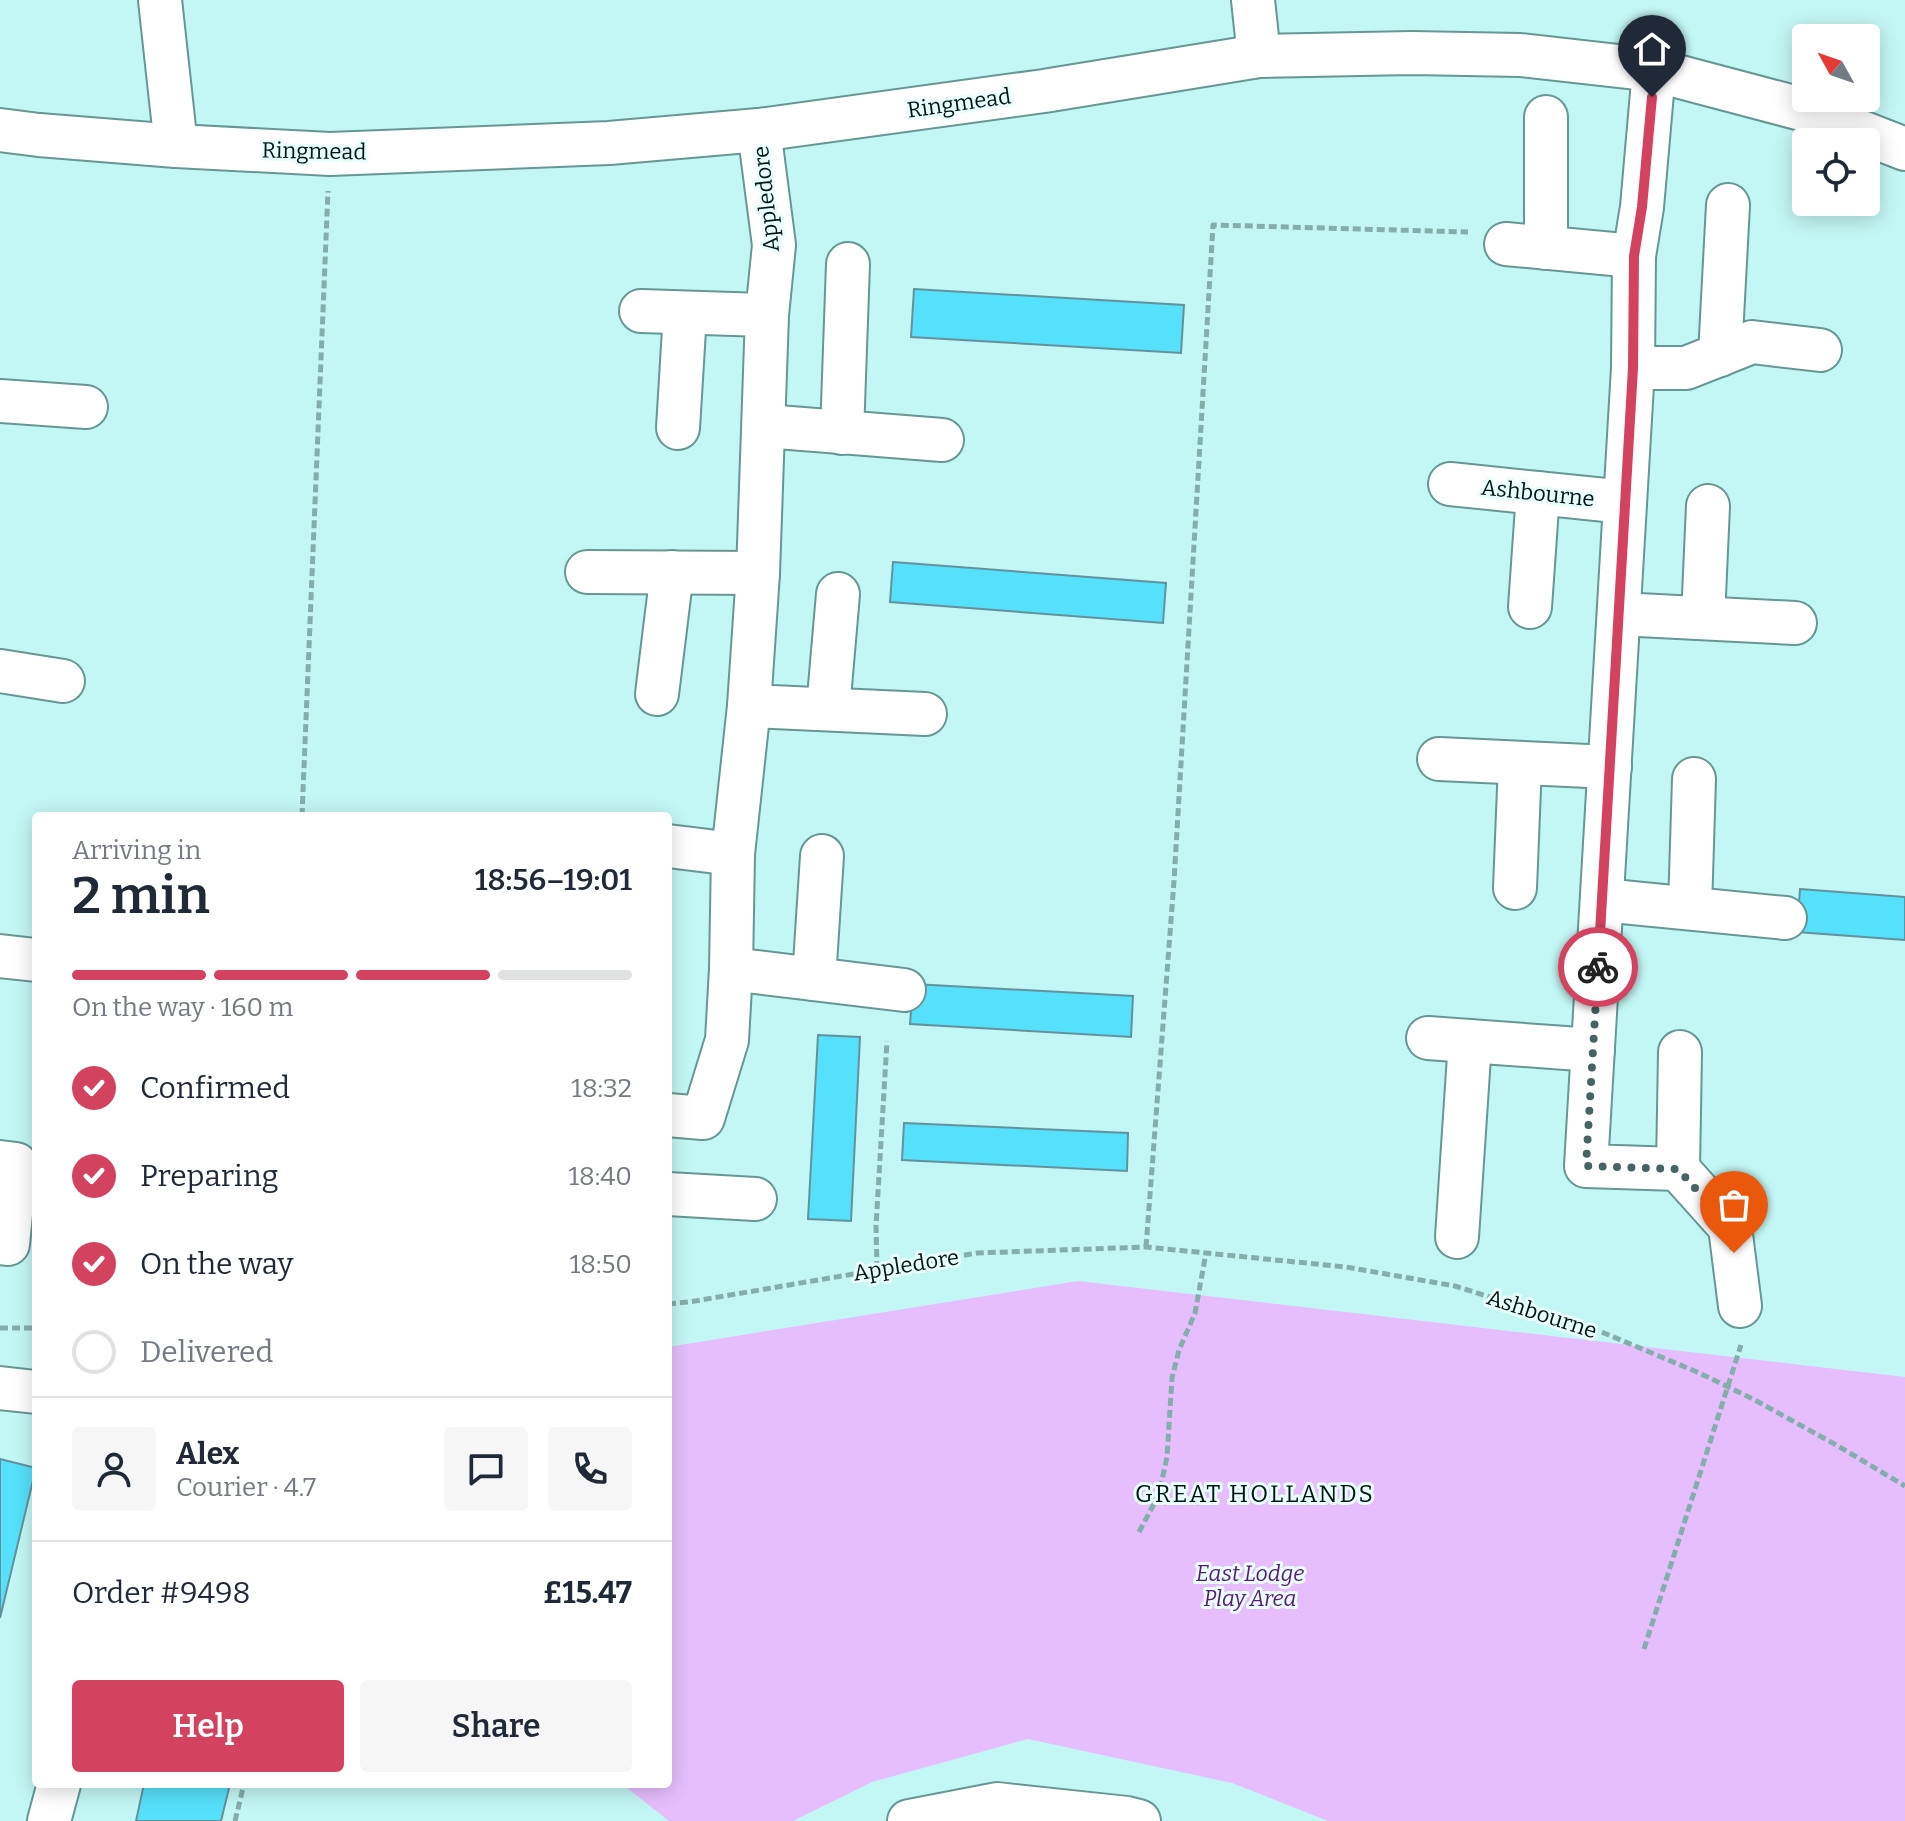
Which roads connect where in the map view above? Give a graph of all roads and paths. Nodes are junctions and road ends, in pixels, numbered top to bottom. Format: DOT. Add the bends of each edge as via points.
graph roads {
  1 [pos="160,0"];
  2 [pos="1253,0"];
  3 [pos="1259,56"];
  4 [pos="1654,70"];
  5 [pos="1546,117"];
  6 [pos="0,130"];
  7 [pos="759,130"];
  8 [pos="176,146"];
  9 [pos="1905,149"];
  10 [pos="330,154"];
  11 [pos="1728,205"];
  12 [pos="1526,246"];
  13 [pos="1634,256"];
  14 [pos="848,264"];
  15 [pos="641,311"];
  16 [pos="685,313"];
  17 [pos="767,315"];
  18 [pos="1820,350"];
  19 [pos="1720,355"];
  20 [pos="1633,368"];
  21 [pos="0,401"];
  22 [pos="86,407"];
  23 [pos="765,426"];
  24 [pos="678,428"];
  25 [pos="842,433"];
  26 [pos="942,440"];
  27 [pos="1450,484"];
  28 [pos="1538,493"];
  29 [pos="1625,502"];
  30 [pos="1708,506"];
  31 [pos="587,572"];
  32 [pos="672,572"];
  33 [pos="758,573"];
  34 [pos="838,594"];
  35 [pos="1530,607"];
  36 [pos="1619,614"];
  37 [pos="1703,618"];
  38 [pos="1795,623"];
  39 [pos="0,671"];
  40 [pos="63,681"];
  41 [pos="657,694"];
  42 [pos="749,706"];
  43 [pos="828,709"];
  44 [pos="925,714"];
  45 [pos="1439,759"];
  46 [pos="1520,763"];
  47 [pos="1610,767"];
  48 [pos="1694,779"];
  49 [pos="302,812"];
  50 [pos="672,846"];
  51 [pos="733,854"];
  52 [pos="822,856"];
  53 [pos="1515,888"];
  54 [pos="1602,900"];
  55 [pos="1690,908"];
  56 [pos="1785,918"];
  57 [pos="0,956"];
  58 [pos="32,960"];
  59 [pos="731,969"];
  60 [pos="814,979"];
  61 [pos="904,990"];
  62 [pos="1428,1038"];
  63 [pos="887,1041"];
  64 [pos="1470,1041"];
  65 [pos="1593,1050"];
  66 [pos="1680,1052"];
  67 [pos="672,1115"];
  68 [pos="0,1162"];
  69 [pos="1678,1169"];
  70 [pos="672,1194"];
  71 [pos="755,1199"];
  72 [pos="1457,1237"];
  73 [pos="4,1243"];
  74 [pos="1146,1247"];
  75 [pos="1206,1253"];
  76 [pos="877,1269"];
  77 [pos="672,1304"];
  78 [pos="1740,1306"];
  79 [pos="0,1328"];
  80 [pos="32,1328"];
  81 [pos="0,1388"];
  82 [pos="1727,1388"];
  83 [pos="32,1392"];
  84 [pos="1905,1486"];
  85 [pos="1139,1532"];
  86 [pos="1644,1649"];
  87 [pos="58,1788"];
  88 [pos="243,1788"];
  89 [pos="49,1821"];
  90 [pos="235,1821"];
  91 [pos="909,1821"];
  92 [pos="1139,1821"];
  1 -- 8 [label="street"];
  2 -- 3 [label="street"];
  3 -- 4 [label="street, Ringmead" via="1520,55"];
  3 -- 7 [label="street, Ringmead"];
  4 -- 9 [label="street, Ringmead" via="1805,110"];
  4 -- 13 [label="street, Ashbourne"];
  5 -- 12 [label="street"];
  6 -- 8 [label="street, Ringmead"];
  7 -- 10 [label="street, Ringmead" via="609,143"];
  7 -- 17 [label="street, Appledore" via="774,245"];
  8 -- 10 [label="street, Ringmead"];
  10 -- 49 [label="path"];
  11 -- 19 [label="street"];
  12 -- 13 [label="street"];
  12 -- 74 [label="path" via="1476,232 1213,225"];
  13 -- 20 [label="street, Ashbourne"];
  14 -- 25 [label="street"];
  15 -- 16 [label="street"];
  16 -- 17 [label="street"];
  16 -- 24 [label="street"];
  17 -- 23 [label="street, Appledore"];
  18 -- 19 [label="street" via="1752,342"];
  19 -- 20 [label="street" via="1686,368"];
  20 -- 29 [label="street, Ashbourne"];
  21 -- 22 [label="street"];
  23 -- 25 [label="street"];
  23 -- 33 [label="street, Appledore"];
  25 -- 26 [label="street"];
  27 -- 28 [label="street, Ashbourne"];
  28 -- 29 [label="street, Ashbourne"];
  28 -- 35 [label="street"];
  29 -- 36 [label="street, Ashbourne"];
  30 -- 37 [label="street"];
  31 -- 32 [label="street"];
  32 -- 33 [label="street"];
  32 -- 41 [label="street"];
  33 -- 42 [label="street, Appledore"];
  34 -- 43 [label="street"];
  36 -- 37 [label="street"];
  36 -- 47 [label="street, Ashbourne"];
  37 -- 38 [label="street"];
  39 -- 40 [label="street"];
  42 -- 43 [label="street"];
  42 -- 51 [label="street, Appledore"];
  43 -- 44 [label="street"];
  45 -- 46 [label="street"];
  46 -- 47 [label="street"];
  46 -- 53 [label="street"];
  47 -- 54 [label="street, Ashbourne"];
  48 -- 55 [label="street"];
  50 -- 51 [label="street"];
  51 -- 59 [label="street, Appledore"];
  52 -- 60 [label="street"];
  54 -- 55 [label="street"];
  54 -- 65 [label="street, Ashbourne"];
  55 -- 56 [label="street"];
  57 -- 58 [label="street"];
  59 -- 60 [label="street"];
  59 -- 67 [label="street, Appledore" via="727,1040 703,1118"];
  60 -- 61 [label="street"];
  62 -- 64 [label="street"];
  63 -- 76 [label="path"];
  64 -- 65 [label="street"];
  64 -- 72 [label="street"];
  65 -- 69 [label="street, Ashbourne" via="1586,1166"];
  66 -- 69 [label="street"];
  68 -- 73 [label="street" via="16,1164"];
  69 -- 78 [label="street" via="1730,1227"];
  70 -- 71 [label="street"];
  74 -- 75 [label="path, Ashbourne"];
  74 -- 76 [label="path, Appledore" via="977,1253"];
  75 -- 82 [label="path, Ashbourne" via="1346,1267 1455,1286 1604,1333"];
  75 -- 85 [label="path" via="1195,1313 1172,1378 1162,1480"];
  76 -- 77 [label="path, Appledore"];
  79 -- 80 [label="path"];
  81 -- 83 [label="street"];
  82 -- 84 [label="path, Ashbourne"];
  82 -- 86 [label="path"];
  87 -- 89 [label="street"];
  88 -- 90 [label="path"];
  91 -- 92 [label="street" via="997,1804"];
}
